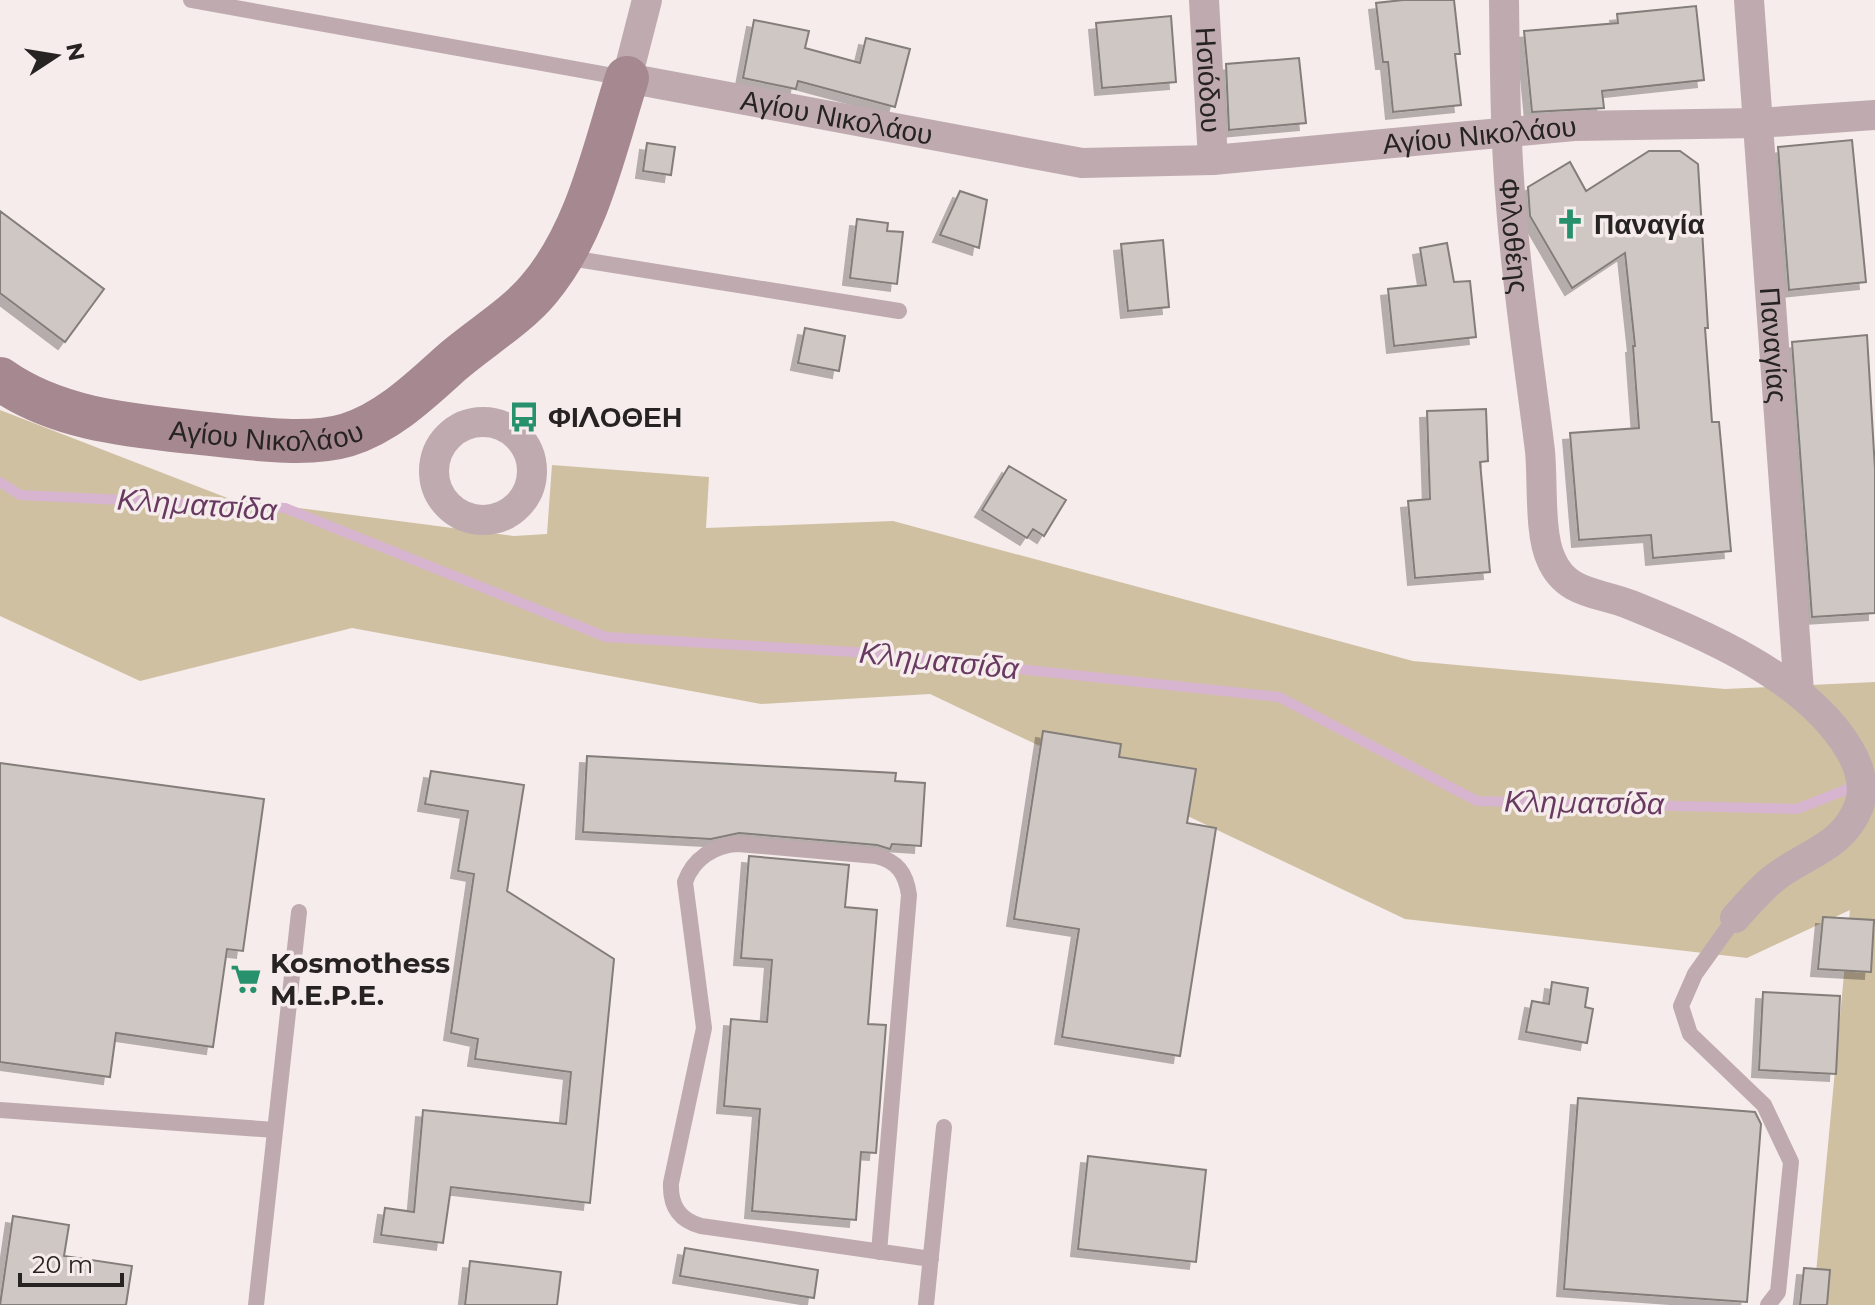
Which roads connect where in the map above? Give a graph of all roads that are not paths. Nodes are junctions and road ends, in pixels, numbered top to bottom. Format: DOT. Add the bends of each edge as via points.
graph roads {
  1 [pos="191,0"];
  2 [pos="647,0"];
  3 [pos="1204,0"];
  4 [pos="1504,0"];
  5 [pos="1749,0"];
  6 [pos="627,78"];
  7 [pos="1875,115"];
  8 [pos="1758,123"];
  9 [pos="1506,132"];
  10 [pos="1213,160"];
  11 [pos="563,257"];
  12 [pos="899,311"];
  13 [pos="0,379"];
  14 [pos="418,395"];
  15 [pos="455,431"];
  16 [pos="1799,692"];
  17 [pos="299,912"];
  18 [pos="1735,918"];
  19 [pos="0,1110"];
  20 [pos="944,1127"];
  21 [pos="275,1130"];
  22 [pos="879,1252"];
  23 [pos="931,1259"];
  24 [pos="256,1305"];
  25 [pos="926,1305"];
  26 [pos="1768,1305"];
  1 -- 6 [label="lane"];
  2 -- 6 [label="street"];
  3 -- 10 [label="street, Ησιόδου"];
  4 -- 9 [label="street, Φιλοθέης"];
  5 -- 8 [label="street, Παναγίας"];
  6 -- 10 [label="street, Αγίου Νικολάου" via="1052,160"];
  6 -- 11 [label="street, Αγίου Νικολάου" via="582,216"];
  7 -- 8 [label="street, Αγίου Νικολάου"];
  8 -- 9 [label="street, Αγίου Νικολάου"];
  8 -- 16 [label="street, Παναγίας"];
  9 -- 10 [label="street, Αγίου Νικολάου"];
  9 -- 16 [label="street, Φιλοθέης" via="1549,556 1569,584 1627,603 1732,651"];
  11 -- 12 [label="lane"];
  11 -- 14 [label="street, Αγίου Νικολάου" via="537,292"];
  13 -- 14 [label="street, Αγίου Νικολάου" via="21,394 109,423 311,441 347,435"];
  14 -- 15 [label="street"];
  16 -- 18 [label="street, Φιλοθέης" via="1842,736 1855,759 1862,787 1859,806 1843,832 1821,852 1774,878"];
  17 -- 21 [label="lane"];
  18 -- 26 [label="lane" via="1695,974 1681,1006 1690,1034 1764,1105 1791,1162 1778,1292"];
  19 -- 21 [label="lane"];
  20 -- 23 [label="lane"];
  21 -- 24 [label="lane"];
  22 -- 22 [label="lane" via="701,1226 690,1223 674,1206 671,1183 704,1024 685,882 695,862 718,848 738,844 876,856 903,873 909,895"];
  22 -- 23 [label="lane"];
  23 -- 25 [label="lane"];
}
